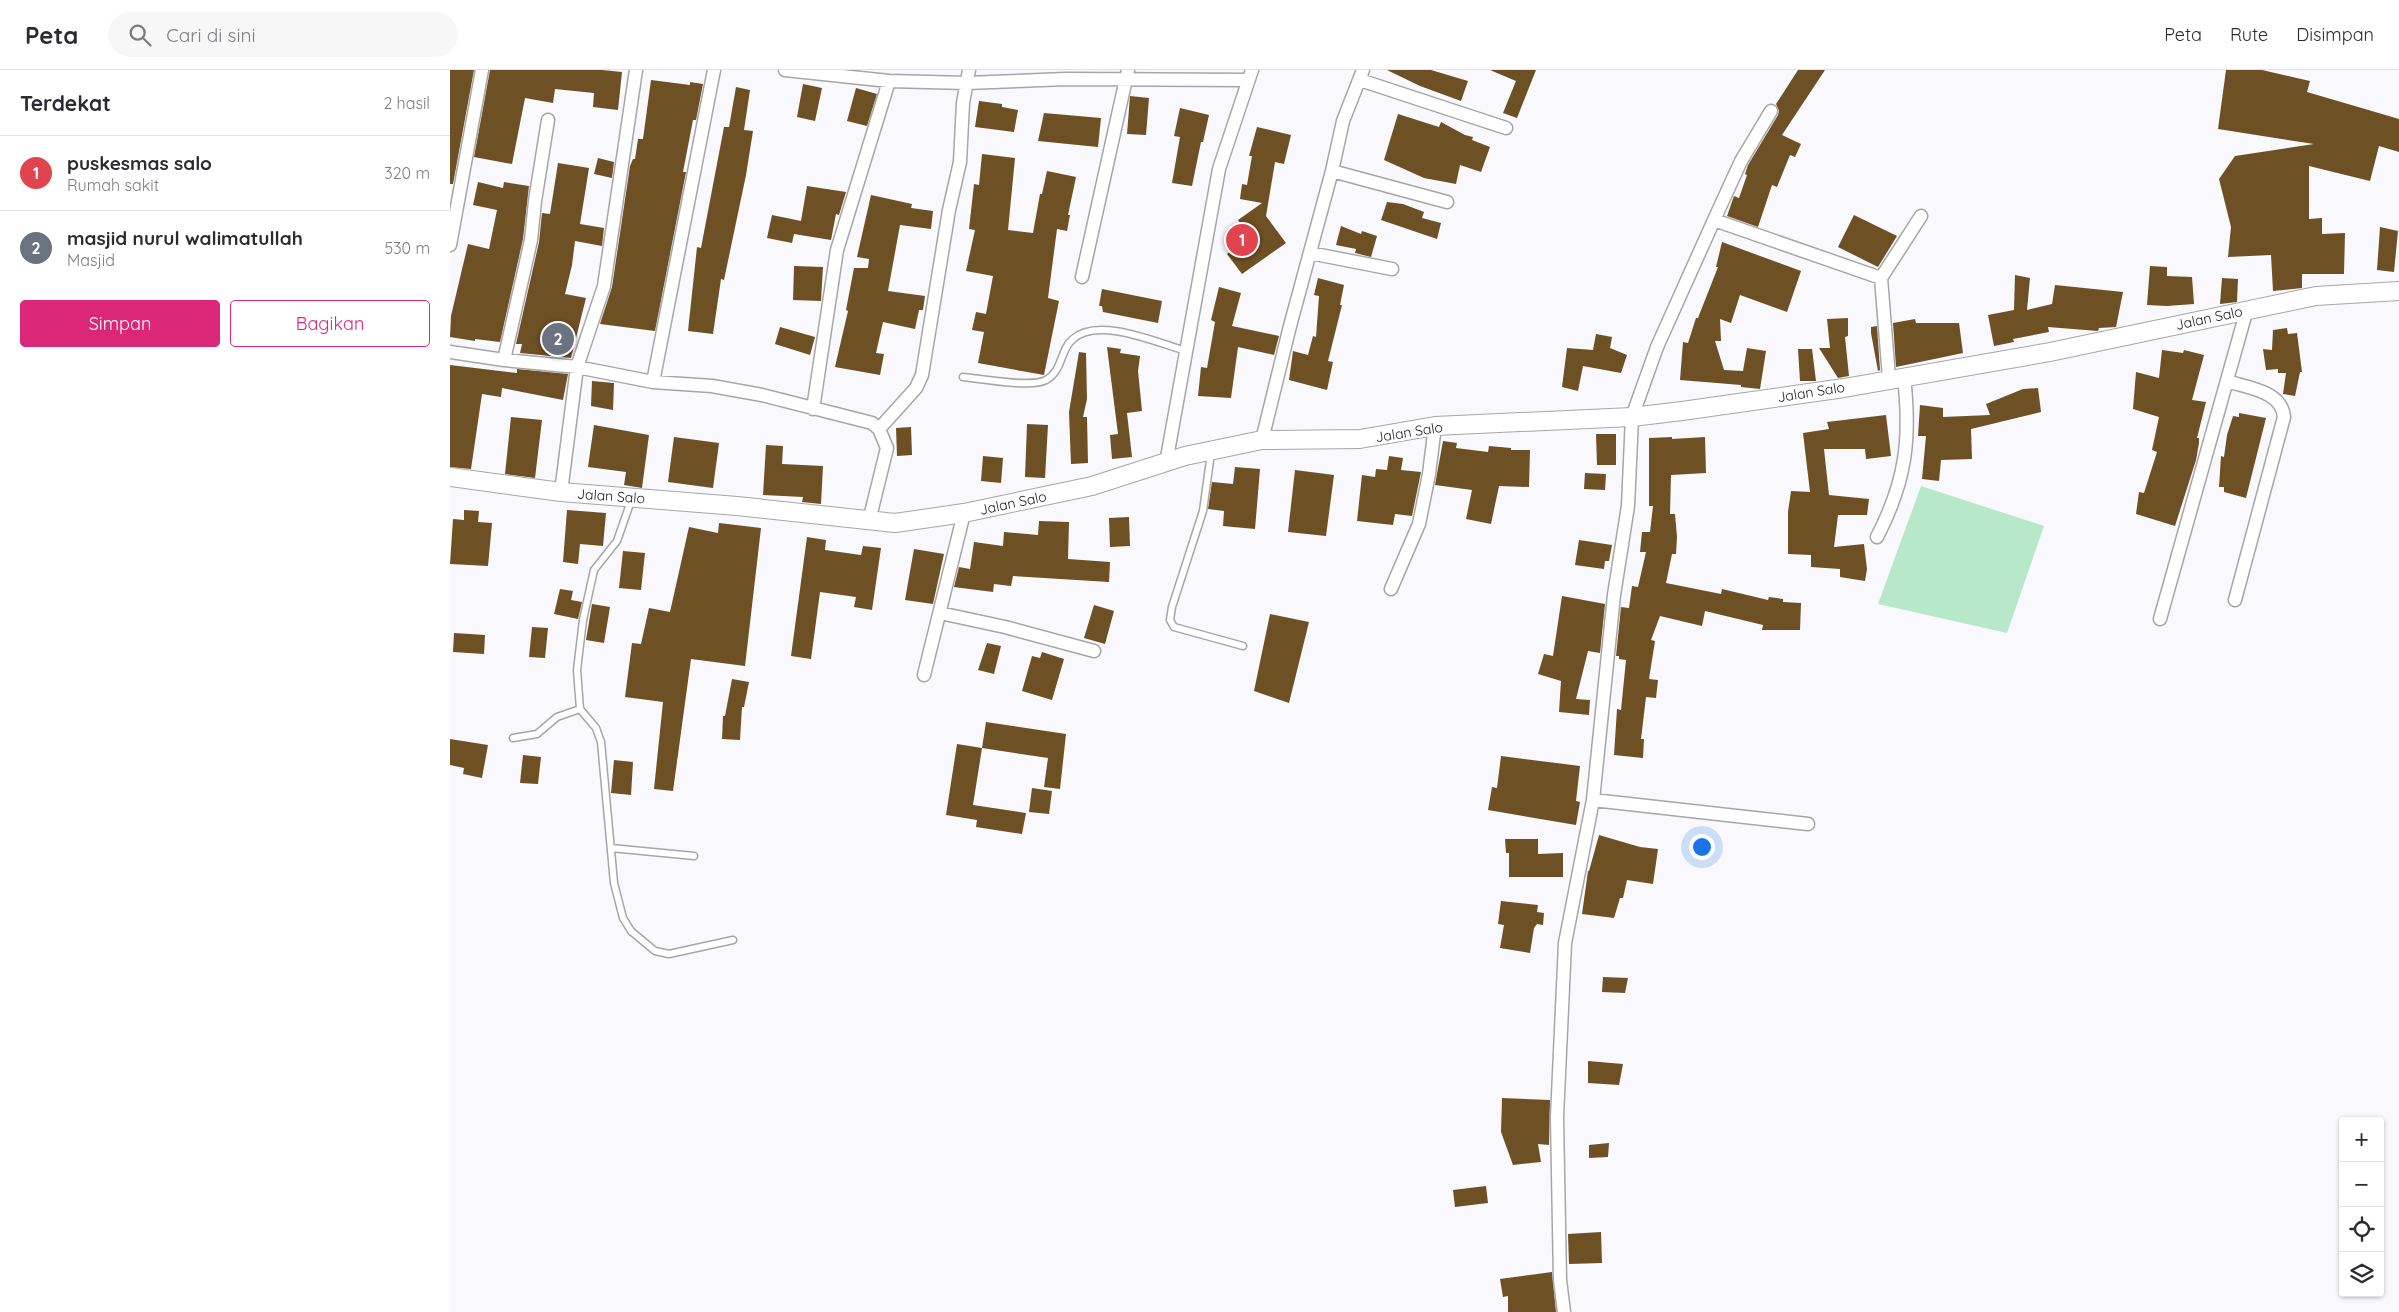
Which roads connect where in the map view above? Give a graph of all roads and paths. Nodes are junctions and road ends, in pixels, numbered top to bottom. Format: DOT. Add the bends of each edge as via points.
graph roads {
  1 [pos="482,70"];
  2 [pos="636,70"];
  3 [pos="714,70"];
  4 [pos="784,70"];
  5 [pos="969,70"];
  6 [pos="1127,74"];
  7 [pos="1250,75"];
  8 [pos="1361,75"];
  9 [pos="889,81"];
  10 [pos="967,83"];
  11 [pos="1771,111"];
  12 [pos="548,120"];
  13 [pos="1506,128"];
  14 [pos="1332,172"];
  15 [pos="1447,202"];
  16 [pos="1921,216"];
  17 [pos="1714,220"];
  18 [pos="450,245"];
  19 [pos="1310,253"];
  20 [pos="1392,269"];
  21 [pos="1082,277"];
  22 [pos="1880,278"];
  23 [pos="2399,291"];
  24 [pos="2247,309"];
  25 [pos="1186,351"];
  26 [pos="450,352"];
  27 [pos="504,360"];
  28 [pos="577,367"];
  29 [pos="963,377"];
  30 [pos="1897,378"];
  31 [pos="2227,381"];
  32 [pos="653,382"];
  33 [pos="812,409"];
  34 [pos="1632,417"];
  35 [pos="1435,426"];
  36 [pos="880,429"];
  37 [pos="1262,440"];
  38 [pos="1212,449"];
  39 [pos="1166,463"];
  40 [pos="450,477"];
  41 [pos="561,492"];
  42 [pos="632,497"];
  43 [pos="964,513"];
  44 [pos="869,520"];
  45 [pos="1877,537"];
  46 [pos="1391,589"];
  47 [pos="2234,600"];
  48 [pos="940,612"];
  49 [pos="2160,619"];
  50 [pos="1243,646"];
  51 [pos="1094,651"];
  52 [pos="924,675"];
  53 [pos="580,709"];
  54 [pos="513,738"];
  55 [pos="1593,800"];
  56 [pos="1808,824"];
  57 [pos="611,848"];
  58 [pos="694,856"];
  59 [pos="733,940"];
  60 [pos="1564,1312"];
  1 -- 18 [label="street"];
  2 -- 28 [label="street" via="604,286"];
  3 -- 32 [label="street"];
  4 -- 9 [label="street"];
  5 -- 10 [label="street"];
  6 -- 7 [label="street"];
  6 -- 10 [label="street"];
  6 -- 21 [label="street"];
  7 -- 25 [label="street" via="1219,168"];
  8 -- 13 [label="street"];
  8 -- 14 [label="street" via="1343,122"];
  9 -- 10 [label="street"];
  9 -- 33 [label="street" via="837,250"];
  10 -- 36 [label="street" via="960,162 947,219 922,375 916,388"];
  11 -- 17 [label="street" via="1741,161"];
  12 -- 27 [label="street" via="531,240"];
  14 -- 15 [label="street"];
  14 -- 19 [label="street"];
  16 -- 22 [label="street"];
  17 -- 22 [label="street"];
  17 -- 34 [label="street" via="1657,347"];
  19 -- 20 [label="street"];
  19 -- 37 [label="street"];
  22 -- 30 [label="street"];
  23 -- 24 [label="street, Jalan Salo" via="2316,296"];
  24 -- 30 [label="street, Jalan Salo" via="2113,340"];
  24 -- 31 [label="street"];
  25 -- 29 [label="lane" via="1119,331 1087,331 1072,339 1060,366 1041,382"];
  25 -- 39 [label="street"];
  26 -- 27 [label="street"];
  27 -- 28 [label="street"];
  28 -- 32 [label="street"];
  28 -- 41 [label="street"];
  30 -- 34 [label="street, Jalan Salo" via="1759,401"];
  30 -- 45 [label="street" via="1908,426 1905,464 1887,518"];
  31 -- 47 [label="street" via="2275,397 2283,408 2284,417"];
  31 -- 49 [label="street"];
  32 -- 33 [label="street" via="762,395"];
  33 -- 36 [label="street" via="872,423"];
  34 -- 35 [label="street, Jalan Salo"];
  34 -- 55 [label="street" via="1628,506 1614,594"];
  35 -- 37 [label="street, Jalan Salo" via="1360,439"];
  35 -- 46 [label="street" via="1419,524"];
  36 -- 44 [label="street" via="887,448"];
  37 -- 38 [label="street, Jalan Salo"];
  38 -- 39 [label="street, Jalan Salo"];
  38 -- 50 [label="lane" via="1203,510 1170,620 1174,627"];
  39 -- 43 [label="street, Jalan Salo" via="1092,486"];
  40 -- 41 [label="street, Jalan Salo"];
  41 -- 42 [label="street, Jalan Salo"];
  42 -- 44 [label="street, Jalan Salo"];
  42 -- 53 [label="lane" via="618,541 594,570 576,670"];
  43 -- 44 [label="street, Jalan Salo" via="895,523"];
  43 -- 48 [label="street"];
  48 -- 51 [label="street"];
  48 -- 52 [label="street"];
  53 -- 54 [label="lane" via="557,717 537,734"];
  53 -- 57 [label="lane" via="596,728 601,742"];
  55 -- 56 [label="street"];
  55 -- 60 [label="street" via="1565,943 1562,991 1557,1117 1560,1280"];
  57 -- 58 [label="lane"];
  57 -- 59 [label="lane" via="614,883 623,918 631,931 650,947 669,954"];
}
